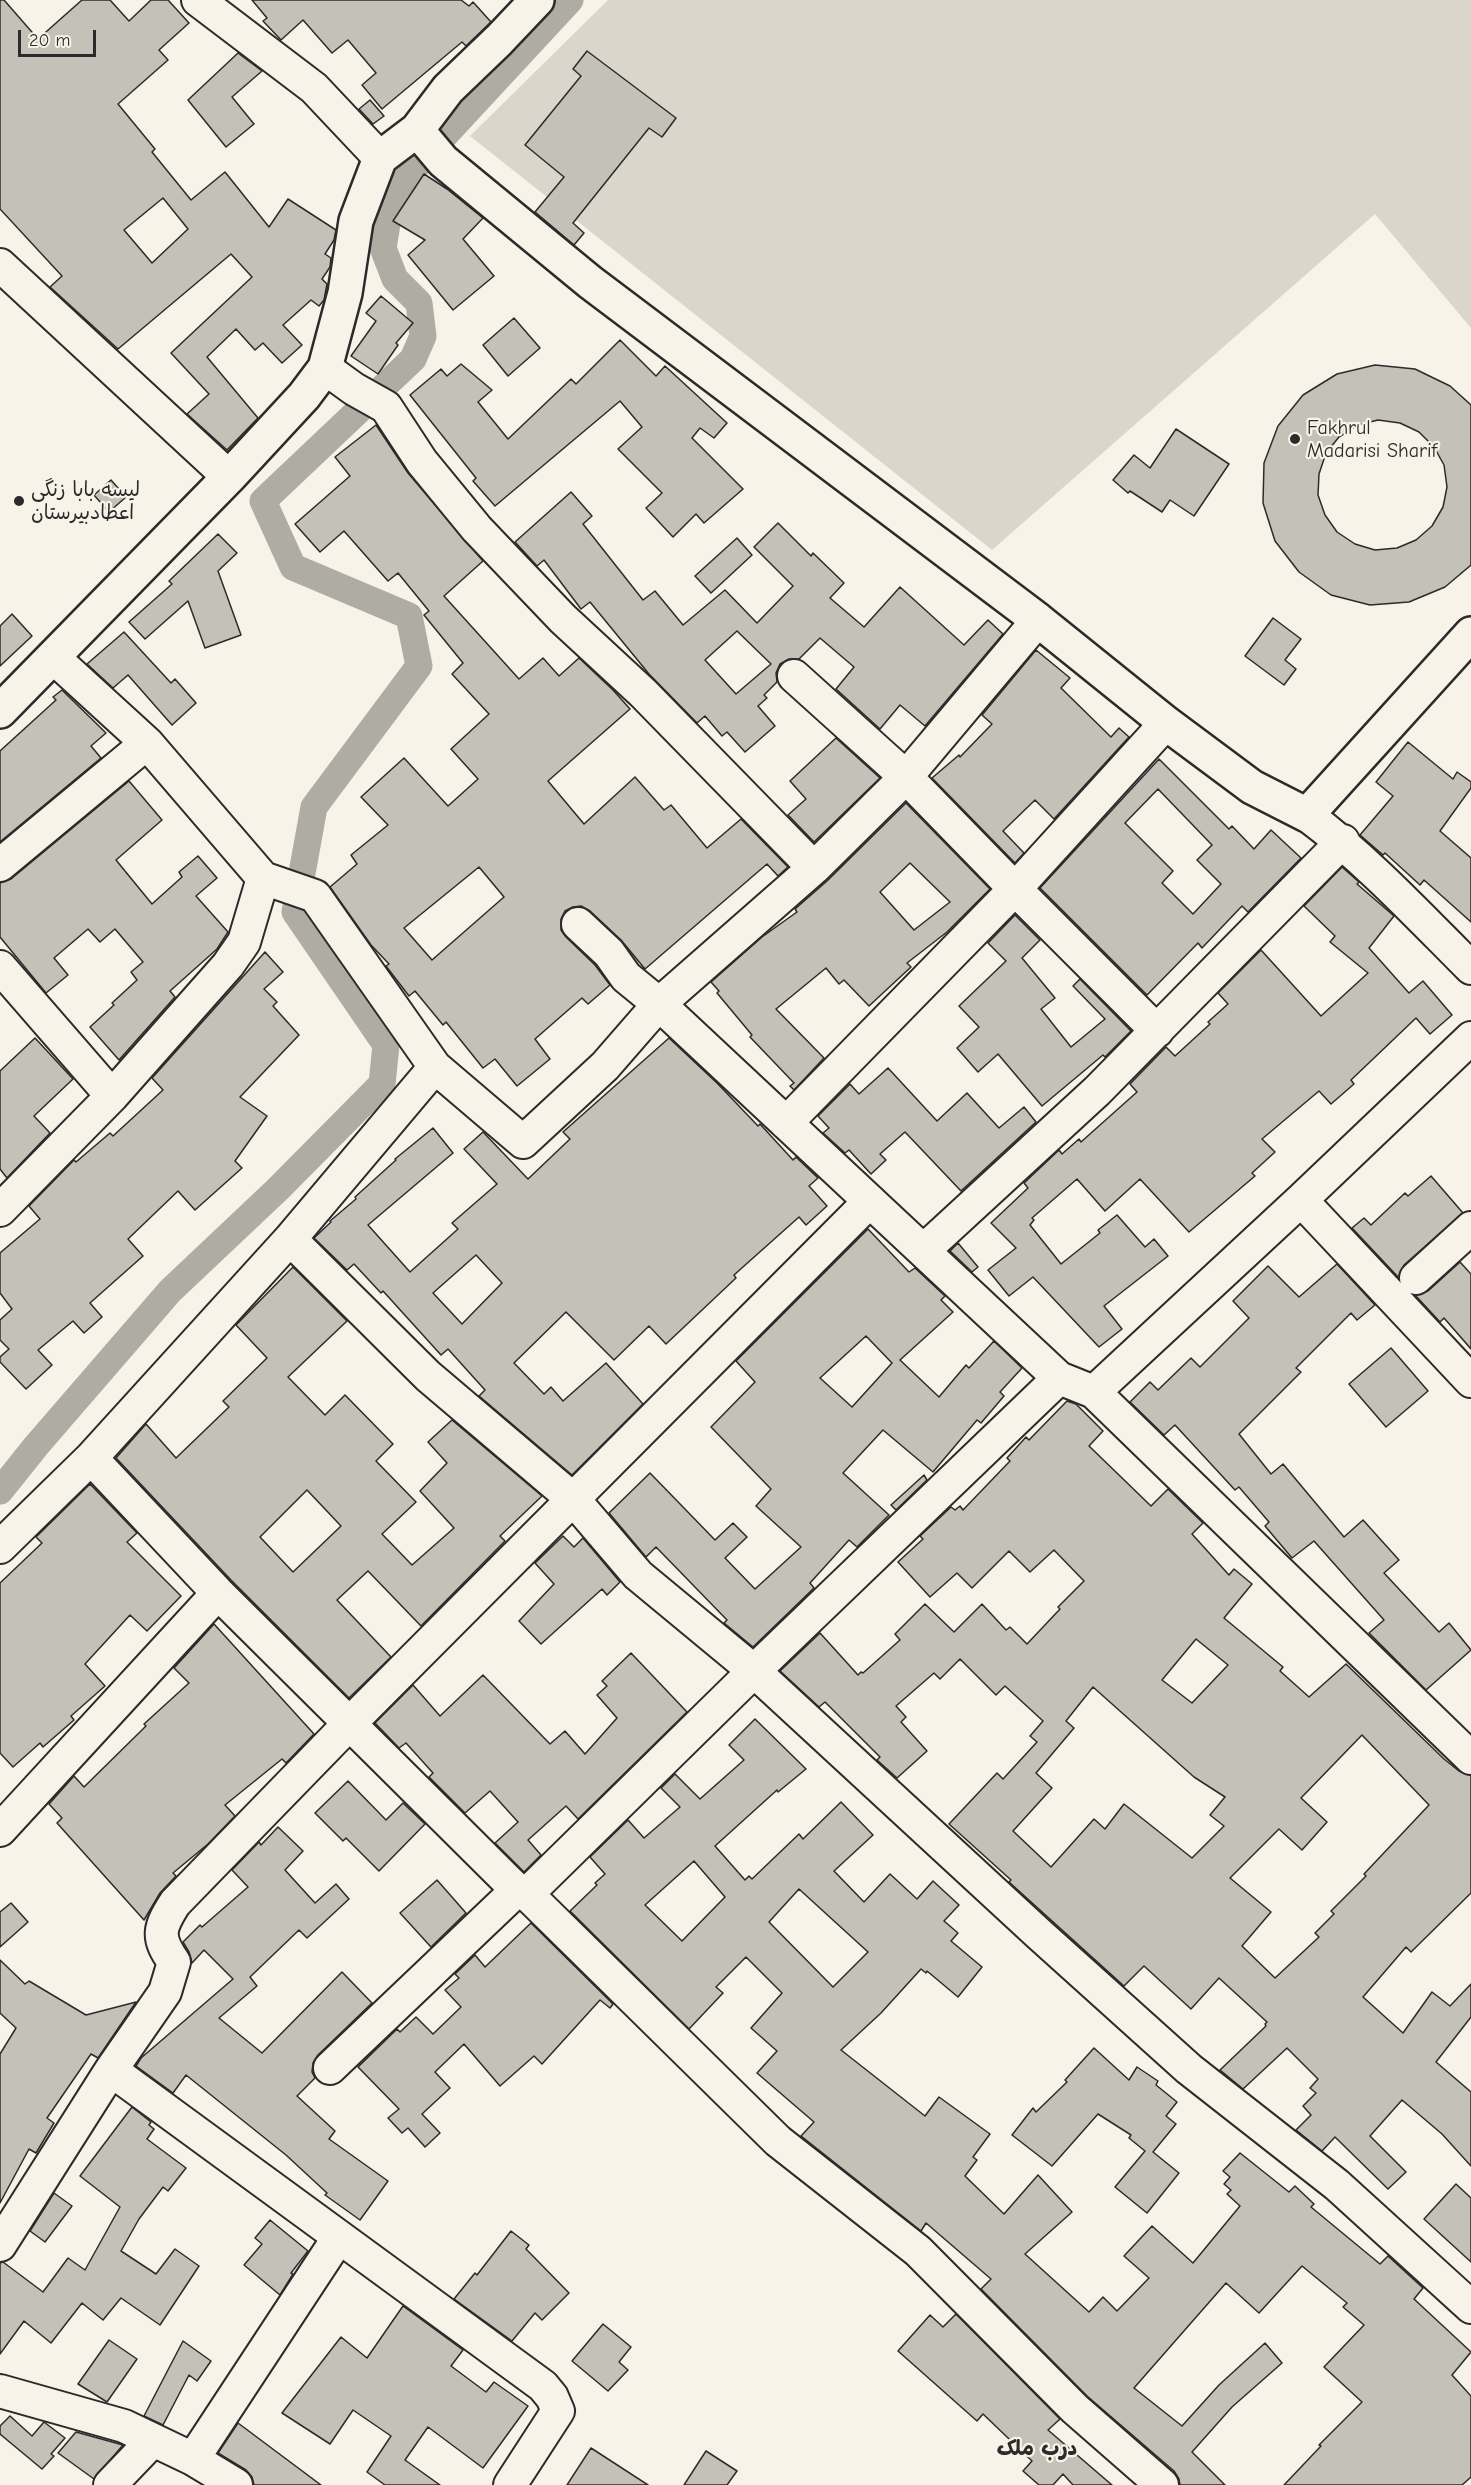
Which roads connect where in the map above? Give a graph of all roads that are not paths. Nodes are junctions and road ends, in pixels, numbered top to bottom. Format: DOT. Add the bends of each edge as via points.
graph roads {
  1 [pos="198,0"];
  2 [pos="537,0"];
  3 [pos="417,130"];
  4 [pos="380,158"];
  5 [pos="0,265"];
  6 [pos="325,368"];
  7 [pos="229,477"];
  8 [pos="1038,620"];
  9 [pos="1471,634"];
  10 [pos="54,658"];
  11 [pos="794,676"];
  12 [pos="0,711"];
  13 [pos="1166,723"];
  14 [pos="147,743"];
  15 [pos="906,777"];
  16 [pos="1307,815"];
  17 [pos="1343,841"];
  18 [pos="0,866"];
  19 [pos="814,868"];
  20 [pos="263,878"];
  21 [pos="1015,889"];
  22 [pos="578,924"];
  23 [pos="0,967"];
  24 [pos="1471,968"];
  25 [pos="659,1004"];
  26 [pos="1157,1031"];
  27 [pos="1471,1038"];
  28 [pos="435,1067"];
  29 [pos="112,1096"];
  30 [pos="786,1123"];
  31 [pos="1301,1200"];
  32 [pos="870,1201"];
  33 [pos="0,1210"];
  34 [pos="1468,1238"];
  35 [pos="290,1239"];
  36 [pos="923,1251"];
  37 [pos="1416,1278"];
  38 [pos="1059,1378"];
  39 [pos="1471,1381"];
  40 [pos="1094,1392"];
  41 [pos="92,1458"];
  42 [pos="574,1500"];
  43 [pos="0,1547"];
  44 [pos="218,1593"];
  45 [pos="754,1671"];
  46 [pos="349,1724"];
  47 [pos="1471,1758"];
  48 [pos="0,1830"];
  49 [pos="522,1892"];
  50 [pos="330,2068"];
  51 [pos="111,2070"];
  52 [pos="339,2237"];
  53 [pos="0,2245"];
  54 [pos="1471,2307"];
  55 [pos="0,2391"];
  56 [pos="153,2440"];
  57 [pos="193,2459"];
  58 [pos="110,2485"];
  59 [pos="236,2485"];
  60 [pos="510,2485"];
  61 [pos="1162,2485"];
  1 -- 4 [label="street" via="314,88"];
  2 -- 3 [label="main road" via="448,89"];
  3 -- 4 [label="main road"];
  3 -- 8 [label="main road" via="443,161 590,282"];
  4 -- 6 [label="main road" via="356,221 345,293"];
  5 -- 7 [label="street"];
  6 -- 7 [label="main road"];
  6 -- 19 [label="street" via="386,407 422,462 477,529"];
  7 -- 10 [label="main road"];
  8 -- 13 [label="main road"];
  8 -- 15 [label="street"];
  9 -- 16 [label="main road"];
  10 -- 12 [label="main road"];
  10 -- 14 [label="street"];
  11 -- 15 [label="street"];
  13 -- 16 [label="main road" via="1252,787"];
  13 -- 21 [label="street"];
  14 -- 18 [label="street"];
  14 -- 20 [label="street"];
  15 -- 19 [label="street"];
  15 -- 21 [label="street"];
  16 -- 17 [label="street"];
  17 -- 24 [label="street"];
  17 -- 26 [label="street"];
  19 -- 25 [label="street"];
  20 -- 28 [label="street" via="315,896"];
  20 -- 29 [label="street" via="243,942 228,965"];
  21 -- 26 [label="street"];
  21 -- 30 [label="street"];
  22 -- 25 [label="street" via="626,976"];
  23 -- 29 [label="street"];
  25 -- 28 [label="street" via="605,1066 523,1143"];
  25 -- 30 [label="street"];
  26 -- 36 [label="street"];
  27 -- 31 [label="street"];
  28 -- 35 [label="street"];
  29 -- 33 [label="street"];
  30 -- 32 [label="street"];
  31 -- 39 [label="street"];
  31 -- 40 [label="street"];
  32 -- 36 [label="street"];
  32 -- 42 [label="street"];
  34 -- 37 [label="street"];
  35 -- 41 [label="street"];
  35 -- 42 [label="street" via="428,1376"];
  36 -- 38 [label="street"];
  38 -- 40 [label="street"];
  38 -- 45 [label="street"];
  40 -- 47 [label="street"];
  41 -- 43 [label="street"];
  41 -- 44 [label="street"];
  42 -- 45 [label="street" via="638,1575"];
  42 -- 46 [label="street"];
  44 -- 46 [label="street"];
  44 -- 48 [label="street"];
  45 -- 49 [label="street"];
  45 -- 54 [label="street" via="1189,2069 1337,2185"];
  46 -- 49 [label="street"];
  46 -- 51 [label="street" via="175,1903 163,1923 160,1938 174,1962 173,1972 165,1992"];
  49 -- 50 [label="street"];
  49 -- 61 [label="street" via="778,2141 918,2251 1075,2409"];
  51 -- 52 [label="street"];
  51 -- 53 [label="street"];
  52 -- 57 [label="street"];
  52 -- 60 [label="street" via="552,2397 558,2411"];
  55 -- 56 [label="street" via="124,2426"];
  56 -- 57 [label="street"];
  56 -- 58 [label="street"];
  57 -- 59 [label="street"];
}
